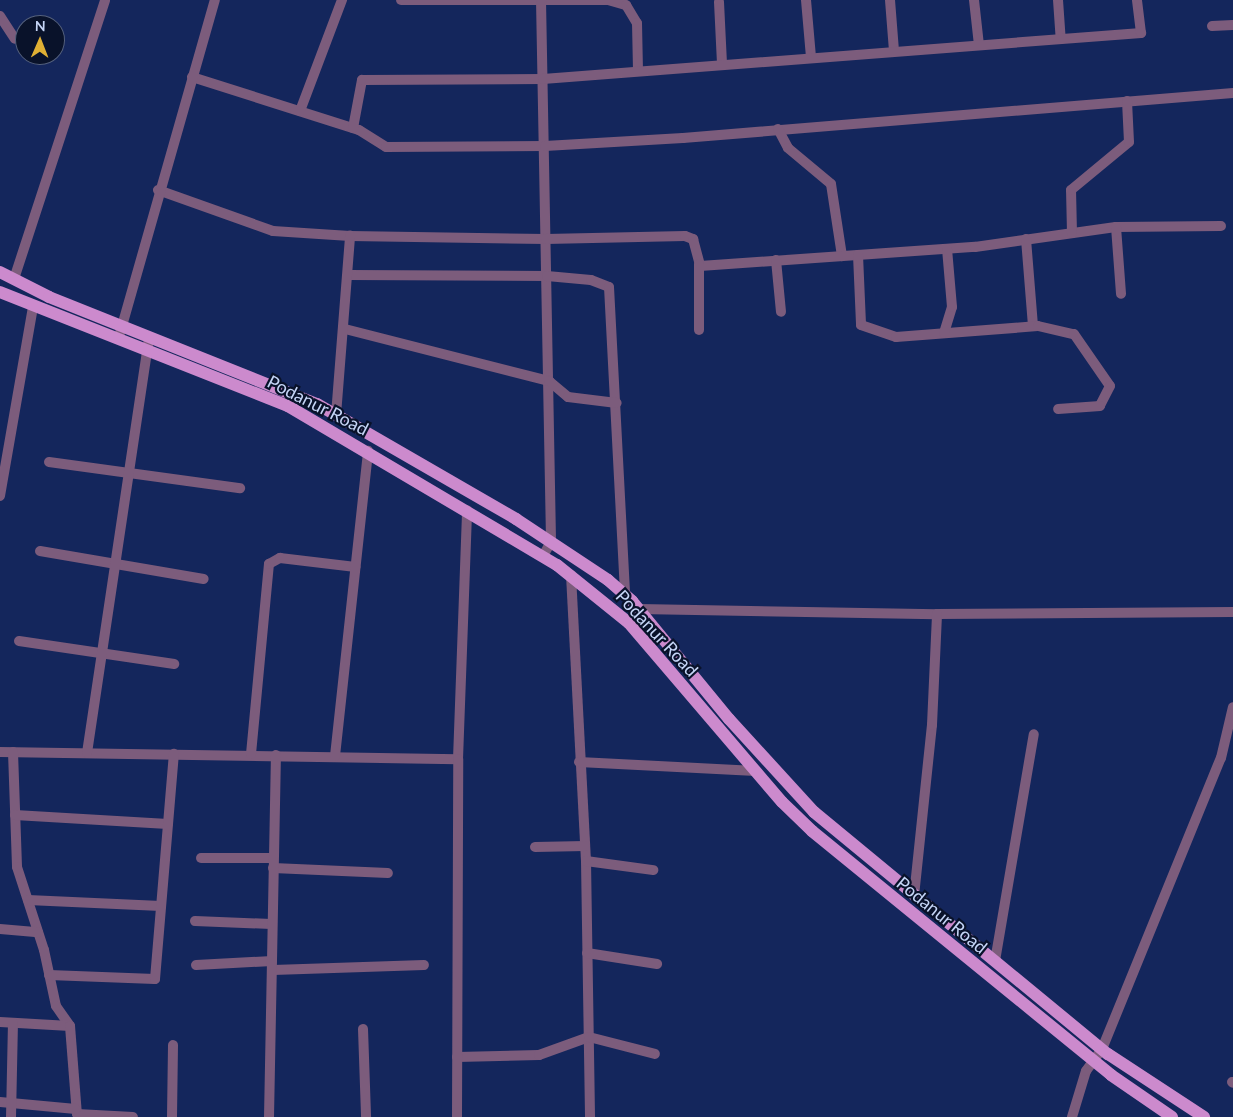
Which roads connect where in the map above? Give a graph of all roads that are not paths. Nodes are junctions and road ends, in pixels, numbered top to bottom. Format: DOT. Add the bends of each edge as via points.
graph roads {
  1 [pos="105,0"];
  2 [pos="216,0"];
  3 [pos="342,0"];
  4 [pos="401,0"];
  5 [pos="806,0"];
  6 [pos="890,0"];
  7 [pos="974,0"];
  8 [pos="1058,0"];
  9 [pos="1137,0"];
  10 [pos="541,2"];
  11 [pos="719,2"];
  12 [pos="0,16"];
  13 [pos="1233,25"];
  14 [pos="1212,26"];
  15 [pos="15,38"];
  16 [pos="1062,39"];
  17 [pos="979,45"];
  18 [pos="894,51"];
  19 [pos="811,57"];
  20 [pos="722,64"];
  21 [pos="638,70"];
  22 [pos="192,77"];
  23 [pos="543,79"];
  24 [pos="1233,93"];
  25 [pos="1127,100"];
  26 [pos="300,111"];
  27 [pos="353,128"];
  28 [pos="778,129"];
  29 [pos="545,146"];
  30 [pos="158,190"];
  31 [pos="1221,226"];
  32 [pos="1116,227"];
  33 [pos="1072,233"];
  34 [pos="350,236"];
  35 [pos="546,239"];
  36 [pos="1026,239"];
  37 [pos="947,249"];
  38 [pos="858,255"];
  39 [pos="842,256"];
  40 [pos="776,260"];
  41 [pos="699,264"];
  42 [pos="0,272"];
  43 [pos="348,275"];
  44 [pos="547,276"];
  45 [pos="14,279"];
  46 [pos="0,292"];
  47 [pos="1121,294"];
  48 [pos="33,307"];
  49 [pos="781,312"];
  50 [pos="122,326"];
  51 [pos="1033,326"];
  52 [pos="345,329"];
  53 [pos="700,330"];
  54 [pos="944,333"];
  55 [pos="150,336"];
  56 [pos="117,340"];
  57 [pos="147,351"];
  58 [pos="549,381"];
  59 [pos="617,403"];
  60 [pos="1058,409"];
  61 [pos="336,414"];
  62 [pos="368,451"];
  63 [pos="49,462"];
  64 [pos="132,475"];
  65 [pos="240,488"];
  66 [pos="0,496"];
  67 [pos="468,510"];
  68 [pos="551,542"];
  69 [pos="40,551"];
  70 [pos="543,556"];
  71 [pos="116,564"];
  72 [pos="355,567"];
  73 [pos="571,575"];
  74 [pos="204,579"];
  75 [pos="625,594"];
  76 [pos="639,609"];
  77 [pos="1233,612"];
  78 [pos="937,614"];
  79 [pos="20,641"];
  80 [pos="102,654"];
  81 [pos="174,664"];
  82 [pos="1233,707"];
  83 [pos="1034,734"];
  84 [pos="0,752"];
  85 [pos="12,752"];
  86 [pos="87,753"];
  87 [pos="174,754"];
  88 [pos="251,754"];
  89 [pos="276,755"];
  90 [pos="335,756"];
  91 [pos="458,759"];
  92 [pos="579,762"];
  93 [pos="756,771"];
  94 [pos="15,815"];
  95 [pos="168,824"];
  96 [pos="585,846"];
  97 [pos="535,847"];
  98 [pos="201,858"];
  99 [pos="586,861"];
  100 [pos="273,863"];
  101 [pos="653,870"];
  102 [pos="388,873"];
  103 [pos="914,896"];
  104 [pos="28,900"];
  105 [pos="161,906"];
  106 [pos="195,920"];
  107 [pos="271,924"];
  108 [pos="0,930"];
  109 [pos="38,932"];
  110 [pos="587,953"];
  111 [pos="995,961"];
  112 [pos="657,964"];
  113 [pos="196,965"];
  114 [pos="424,965"];
  115 [pos="273,966"];
  116 [pos="49,975"];
  117 [pos="0,1022"];
  118 [pos="13,1023"];
  119 [pos="70,1026"];
  120 [pos="363,1029"];
  121 [pos="589,1037"];
  122 [pos="173,1045"];
  123 [pos="1102,1049"];
  124 [pos="655,1054"];
  125 [pos="457,1057"];
  126 [pos="1093,1060"];
  127 [pos="0,1102"];
  128 [pos="12,1103"];
  129 [pos="76,1113"];
  130 [pos="11,1117"];
  131 [pos="133,1117"];
  132 [pos="172,1117"];
  133 [pos="269,1117"];
  134 [pos="366,1117"];
  135 [pos="457,1117"];
  136 [pos="590,1117"];
  137 [pos="1072,1117"];
  138 [pos="1172,1117"];
  139 [pos="1204,1117"];
  1 -- 45 [label="street"];
  2 -- 22 [label="street"];
  3 -- 26 [label="street"];
  4 -- 10 [label="street"];
  5 -- 19 [label="street"];
  6 -- 18 [label="street"];
  7 -- 17 [label="street"];
  8 -- 16 [label="street"];
  9 -- 16 [label="street" via="1141,33"];
  10 -- 21 [label="street" via="608,0 626,5 637,23"];
  10 -- 23 [label="street"];
  11 -- 20 [label="street"];
  12 -- 15 [label="street"];
  13 -- 14 [label="street"];
  16 -- 17 [label="street"];
  17 -- 18 [label="street"];
  18 -- 19 [label="street"];
  19 -- 20 [label="street"];
  20 -- 21 [label="street"];
  21 -- 23 [label="street"];
  22 -- 26 [label="street"];
  22 -- 30 [label="street"];
  23 -- 27 [label="street" via="362,80"];
  23 -- 29 [label="street"];
  24 -- 25 [label="street"];
  25 -- 28 [label="street"];
  25 -- 33 [label="street" via="1129,142 1071,190"];
  26 -- 27 [label="street"];
  27 -- 29 [label="street" via="386,147"];
  28 -- 29 [label="street"];
  28 -- 39 [label="street" via="788,148 831,184"];
  29 -- 35 [label="street"];
  30 -- 34 [label="street" via="273,230"];
  30 -- 50 [label="street"];
  31 -- 32 [label="street"];
  32 -- 33 [label="street"];
  32 -- 47 [label="street"];
  33 -- 36 [label="street"];
  34 -- 35 [label="street"];
  34 -- 43 [label="street"];
  35 -- 41 [label="street" via="685,236 693,239"];
  35 -- 44 [label="street"];
  36 -- 37 [label="street"];
  36 -- 51 [label="street"];
  37 -- 38 [label="street"];
  37 -- 54 [label="street" via="952,306"];
  38 -- 39 [label="street"];
  38 -- 54 [label="street" via="861,326 896,337"];
  39 -- 40 [label="street"];
  40 -- 41 [label="street"];
  40 -- 49 [label="street"];
  41 -- 53 [label="street"];
  42 -- 45 [label="main road"];
  43 -- 44 [label="street"];
  43 -- 52 [label="street"];
  44 -- 58 [label="street"];
  44 -- 59 [label="street" via="591,280 609,288"];
  45 -- 50 [label="main road"];
  46 -- 48 [label="main road, Podanur Road"];
  48 -- 56 [label="main road, Podanur Road"];
  48 -- 66 [label="street"];
  50 -- 55 [label="main road"];
  50 -- 56 [label="street"];
  51 -- 54 [label="street"];
  51 -- 60 [label="street" via="1074,334 1110,386 1100,406"];
  52 -- 58 [label="street"];
  52 -- 61 [label="street"];
  55 -- 57 [label="street"];
  55 -- 61 [label="main road"];
  56 -- 57 [label="main road, Podanur Road"];
  57 -- 62 [label="main road, Podanur Road" via="288,406"];
  57 -- 64 [label="street"];
  58 -- 59 [label="street" via="568,397"];
  58 -- 68 [label="street"];
  59 -- 75 [label="street"];
  61 -- 68 [label="main road"];
  62 -- 67 [label="main road, Podanur Road"];
  62 -- 72 [label="street"];
  63 -- 64 [label="street"];
  64 -- 65 [label="street"];
  64 -- 71 [label="street"];
  67 -- 70 [label="main road, Podanur Road"];
  67 -- 91 [label="street"];
  68 -- 70 [label="street"];
  68 -- 75 [label="main road"];
  69 -- 71 [label="street"];
  70 -- 73 [label="main road, Podanur Road"];
  71 -- 74 [label="street"];
  71 -- 80 [label="street"];
  72 -- 88 [label="street" via="280,558 269,564"];
  72 -- 90 [label="street"];
  73 -- 92 [label="street"];
  73 -- 93 [label="main road, Podanur Road" via="629,624"];
  75 -- 76 [label="main road"];
  76 -- 78 [label="street"];
  76 -- 103 [label="main road" via="729,719 814,812"];
  77 -- 78 [label="street"];
  78 -- 103 [label="street" via="932,725"];
  79 -- 80 [label="street"];
  80 -- 81 [label="street"];
  80 -- 86 [label="street"];
  82 -- 123 [label="street" via="1221,758"];
  83 -- 111 [label="street"];
  84 -- 85 [label="street"];
  85 -- 86 [label="street"];
  85 -- 94 [label="street"];
  86 -- 87 [label="street"];
  87 -- 88 [label="street"];
  87 -- 95 [label="street"];
  88 -- 89 [label="street"];
  89 -- 90 [label="street"];
  89 -- 100 [label="street"];
  90 -- 91 [label="street"];
  91 -- 125 [label="street"];
  92 -- 93 [label="street"];
  92 -- 96 [label="street"];
  93 -- 126 [label="main road, Podanur Road" via="812,831"];
  94 -- 95 [label="street"];
  94 -- 104 [label="street" via="17,868"];
  95 -- 105 [label="street"];
  96 -- 97 [label="street"];
  96 -- 99 [label="street"];
  98 -- 100 [label="street"];
  99 -- 101 [label="street"];
  99 -- 110 [label="street"];
  100 -- 102 [label="street"];
  100 -- 107 [label="street"];
  103 -- 111 [label="main road"];
  104 -- 105 [label="street"];
  104 -- 109 [label="street"];
  105 -- 116 [label="street" via="155,978"];
  106 -- 107 [label="street"];
  107 -- 115 [label="street"];
  108 -- 109 [label="street"];
  109 -- 116 [label="street"];
  110 -- 112 [label="street"];
  110 -- 121 [label="street"];
  111 -- 123 [label="main road"];
  113 -- 115 [label="street"];
  114 -- 115 [label="street"];
  115 -- 133 [label="street"];
  116 -- 119 [label="street" via="56,1006"];
  117 -- 118 [label="street"];
  118 -- 119 [label="street"];
  118 -- 128 [label="street"];
  119 -- 129 [label="street"];
  120 -- 134 [label="street"];
  121 -- 124 [label="street"];
  121 -- 125 [label="street" via="539,1055"];
  121 -- 136 [label="street"];
  122 -- 132 [label="street"];
  123 -- 126 [label="street"];
  123 -- 139 [label="main road"];
  125 -- 135 [label="street"];
  126 -- 137 [label="street"];
  126 -- 138 [label="main road, Podanur Road"];
  127 -- 128 [label="street"];
  128 -- 129 [label="street"];
  128 -- 130 [label="street"];
  129 -- 131 [label="street"];
}
